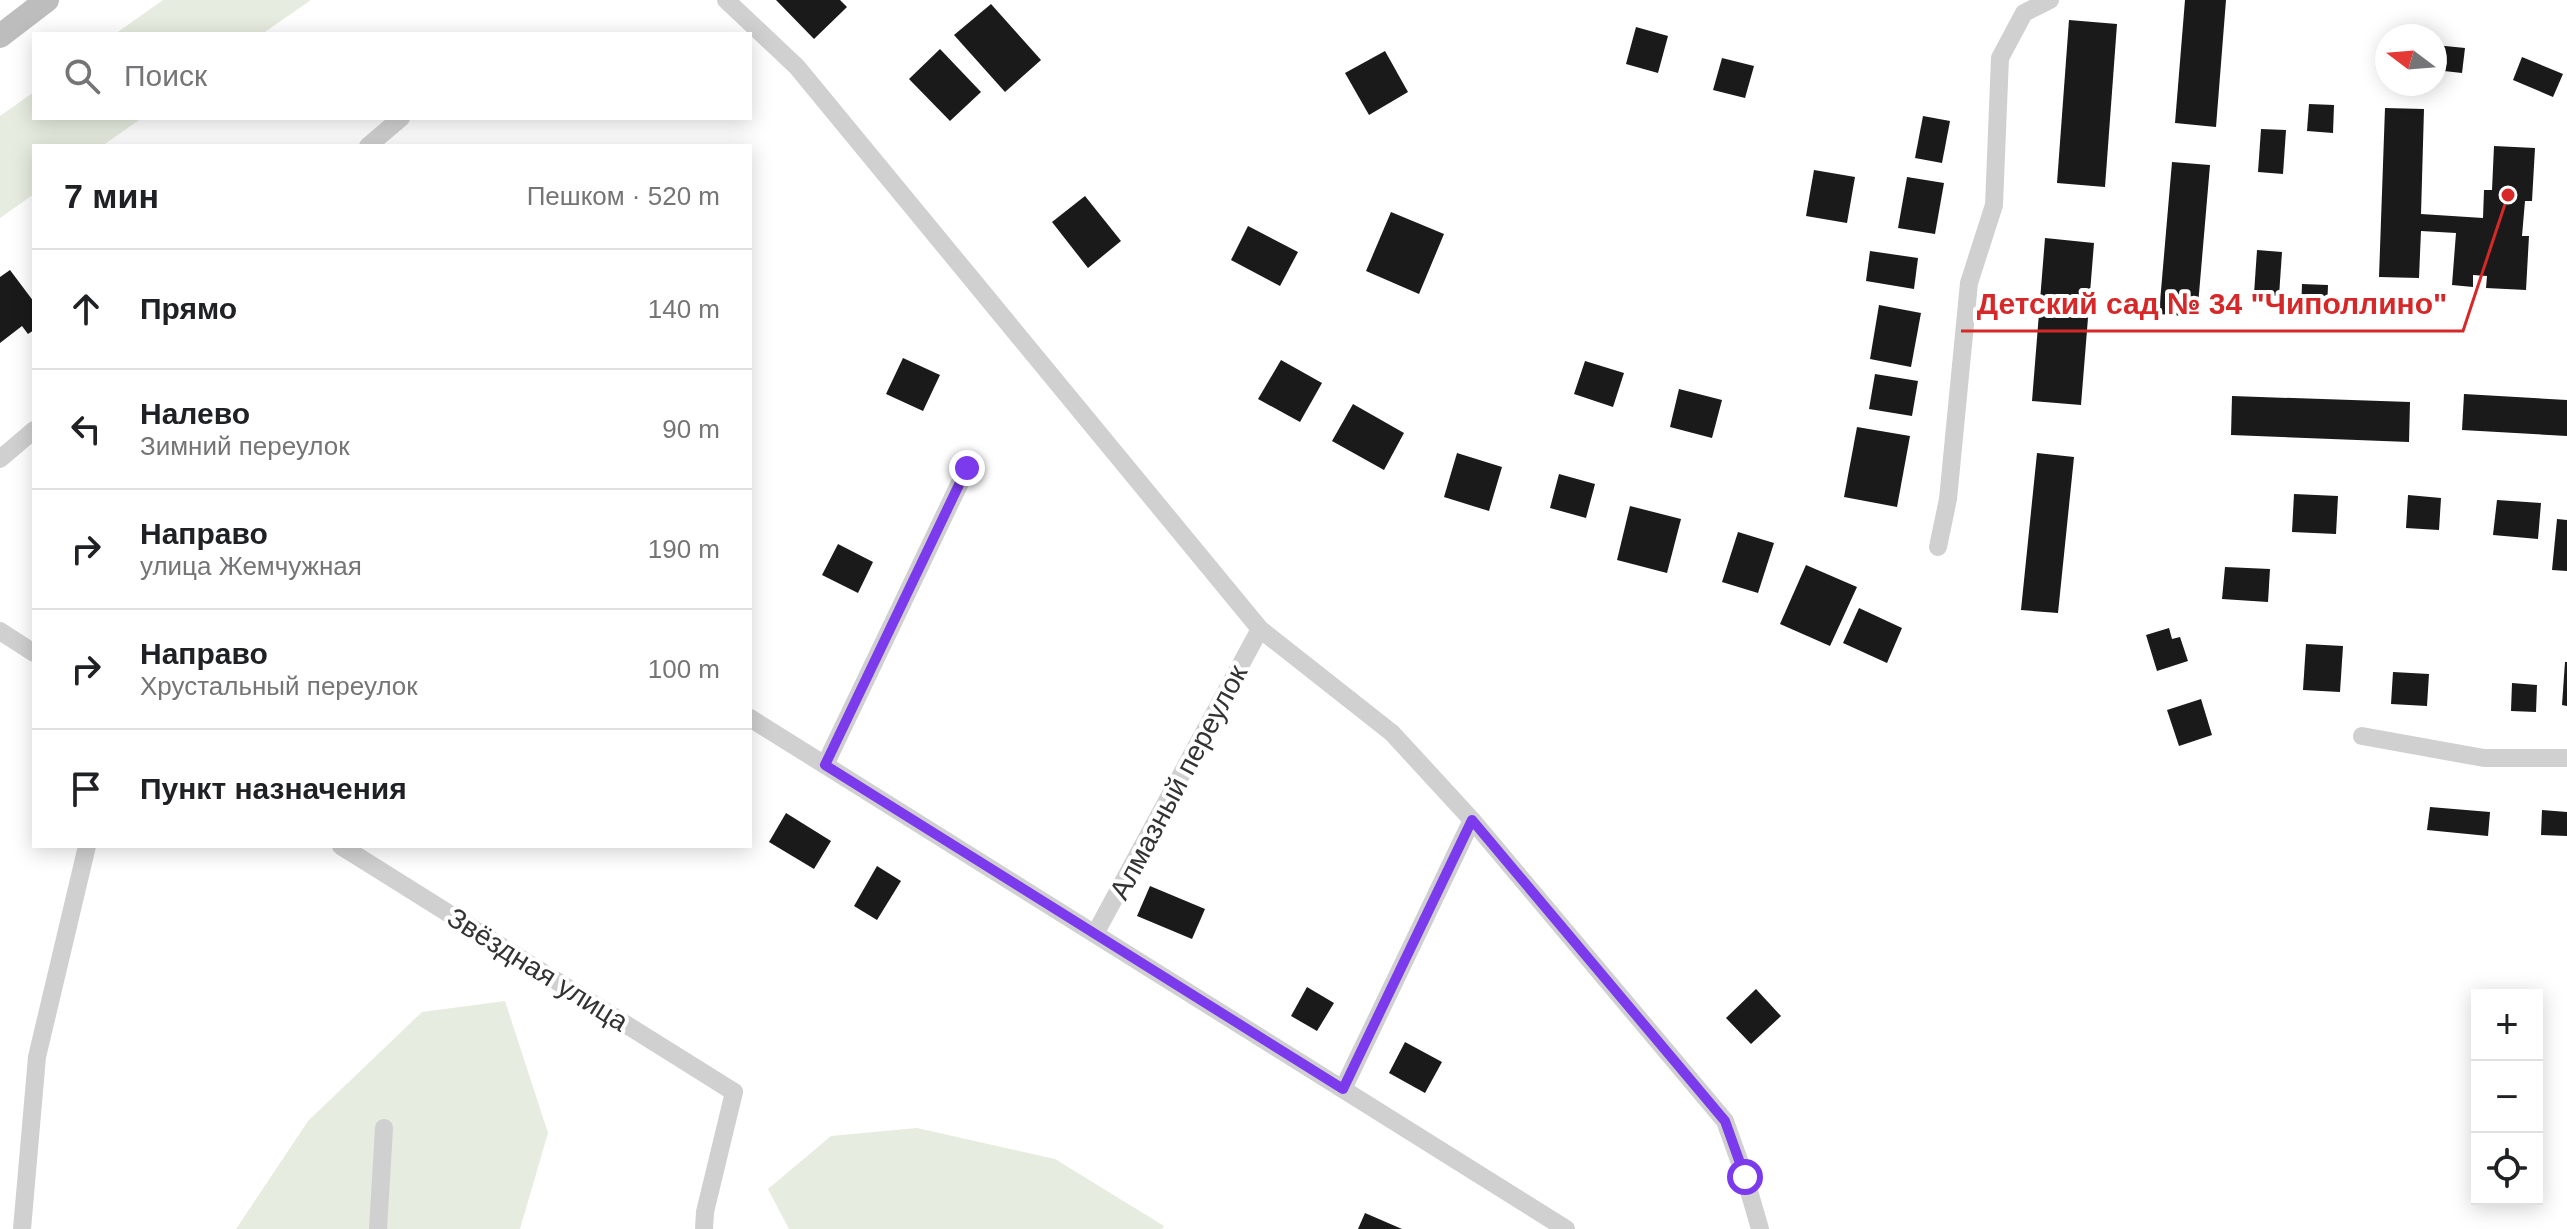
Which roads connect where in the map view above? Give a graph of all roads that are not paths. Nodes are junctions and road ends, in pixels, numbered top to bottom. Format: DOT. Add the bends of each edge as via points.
graph roads {
  1 [pos="47,0"];
  2 [pos="726,0"];
  3 [pos="2050,0"];
  4 [pos="0,36"];
  5 [pos="399,120"];
  6 [pos="370,144"];
  7 [pos="32,432"];
  8 [pos="0,459"];
  9 [pos="967,468"];
  10 [pos="1938,547"];
  11 [pos="1260,629"];
  12 [pos="0,631"];
  13 [pos="32,652"];
  14 [pos="752,719"];
  15 [pos="2362,736"];
  16 [pos="2567,758"];
  17 [pos="825,765"];
  18 [pos="1472,820"];
  19 [pos="87,848"];
  20 [pos="344,848"];
  21 [pos="1095,934"];
  22 [pos="1343,1089"];
  23 [pos="384,1128"];
  24 [pos="22,1229"];
  25 [pos="378,1229"];
  26 [pos="704,1229"];
  27 [pos="1566,1229"];
  28 [pos="1760,1229"];
  1 -- 4 [label="street"];
  2 -- 11 [label="street" via="797,67"];
  3 -- 10 [label="street" via="2024,13 2000,58 1994,205 1969,283 1948,499"];
  5 -- 6 [label="street"];
  7 -- 8 [label="street"];
  9 -- 17 [label="street"];
  11 -- 18 [label="street" via="1392,733"];
  11 -- 21 [label="street, Алмазный переулок"];
  12 -- 13 [label="street"];
  14 -- 17 [label="street"];
  15 -- 16 [label="street" via="2484,758"];
  17 -- 21 [label="street"];
  18 -- 22 [label="street"];
  18 -- 28 [label="street" via="1725,1121"];
  19 -- 24 [label="street" via="37,1057"];
  20 -- 26 [label="street, Звёздная улица" via="734,1092"];
  21 -- 22 [label="street"];
  22 -- 27 [label="street"];
  23 -- 25 [label="street"];
}
